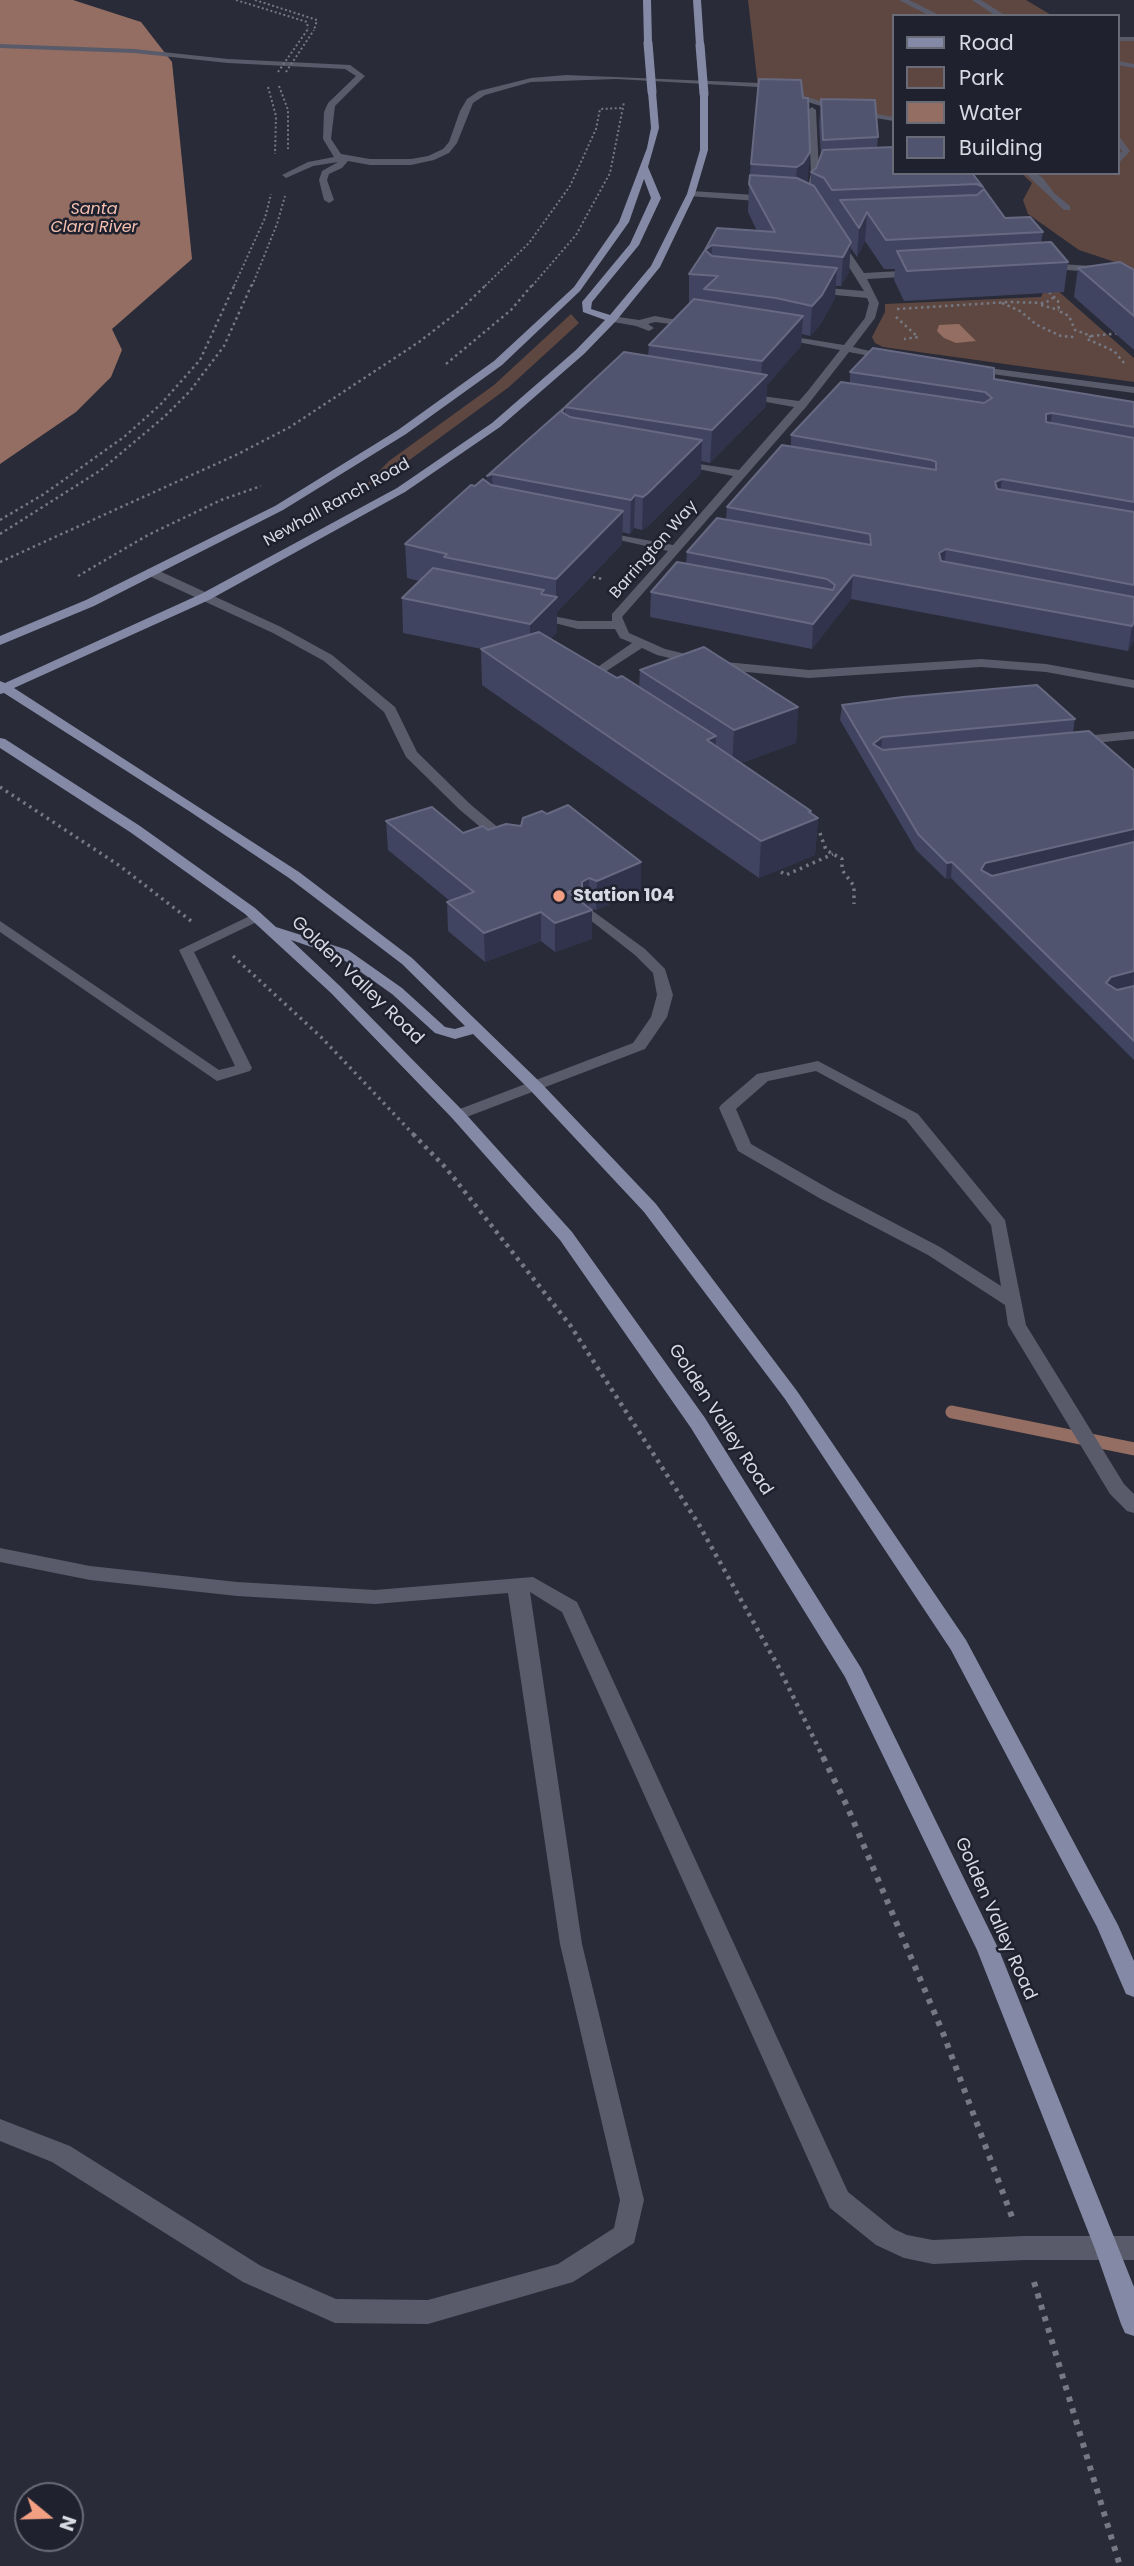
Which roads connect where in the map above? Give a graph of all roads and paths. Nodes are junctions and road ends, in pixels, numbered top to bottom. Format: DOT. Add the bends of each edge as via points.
graph roads {
  1 [pos="236,0"];
  2 [pos="255,0"];
  3 [pos="647,0"];
  4 [pos="903,0"];
  5 [pos="976,0"];
  6 [pos="696,3"];
  7 [pos="932,14"];
  8 [pos="999,14"];
  9 [pos="0,46"];
  10 [pos="274,78"];
  11 [pos="270,83"];
  12 [pos="625,99"];
  13 [pos="623,108"];
  14 [pos="813,110"];
  15 [pos="892,119"];
  16 [pos="1120,141"];
  17 [pos="274,158"];
  18 [pos="346,158"];
  19 [pos="1120,159"];
  20 [pos="644,167"];
  21 [pos="815,173"];
  22 [pos="828,173"];
  23 [pos="286,175"];
  24 [pos="1032,175"];
  25 [pos="272,185"];
  26 [pos="691,194"];
  27 [pos="807,195"];
  28 [pos="329,200"];
  29 [pos="789,200"];
  30 [pos="1067,208"];
  31 [pos="826,224"];
  32 [pos="1028,267"];
  33 [pos="933,272"];
  34 [pos="861,276"];
  35 [pos="1134,282"];
  36 [pos="803,289"];
  37 [pos="870,295"];
  38 [pos="1053,297"];
  39 [pos="1000,302"];
  40 [pos="1036,304"];
  41 [pos="894,309"];
  42 [pos="1059,311"];
  43 [pos="892,317"];
  44 [pos="612,319"];
  45 [pos="704,331"];
  46 [pos="1079,332"];
  47 [pos="1121,333"];
  48 [pos="1091,335"];
  49 [pos="1075,337"];
  50 [pos="767,339"];
  51 [pos="1087,339"];
  52 [pos="894,340"];
  53 [pos="844,348"];
  54 [pos="901,360"];
  55 [pos="1124,363"];
  56 [pos="955,367"];
  57 [pos="438,371"];
  58 [pos="1134,390"];
  59 [pos="733,394"];
  60 [pos="811,394"];
  61 [pos="824,396"];
  62 [pos="802,405"];
  63 [pos="670,461"];
  64 [pos="742,474"];
  65 [pos="260,486"];
  66 [pos="0,520"];
  67 [pos="585,530"];
  68 [pos="0,534"];
  69 [pos="676,549"];
  70 [pos="0,562"];
  71 [pos="151,572"];
  72 [pos="577,574"];
  73 [pos="603,579"];
  74 [pos="68,582"];
  75 [pos="205,597"];
  76 [pos="518,612"];
  77 [pos="620,625"];
  78 [pos="0,641"];
  79 [pos="641,643"];
  80 [pos="1134,684"];
  81 [pos="2,687"];
  82 [pos="612,696"];
  83 [pos="1134,735"];
  84 [pos="0,742"];
  85 [pos="1055,743"];
  86 [pos="0,757"];
  87 [pos="0,787"];
  88 [pos="820,833"];
  89 [pos="153,843"];
  90 [pos="516,849"];
  91 [pos="833,854"];
  92 [pos="781,872"];
  93 [pos="854,904"];
  94 [pos="590,913"];
  95 [pos="256,917"];
  96 [pos="0,925"];
  97 [pos="270,929"];
  98 [pos="212,937"];
  99 [pos="477,1028"];
  100 [pos="536,1087"];
  101 [pos="458,1115"];
  102 [pos="1013,1302"];
  103 [pos="1134,1506"];
  104 [pos="0,1555"];
  105 [pos="517,1586"];
  106 [pos="1134,1987"];
  107 [pos="0,2130"];
  108 [pos="1024,2248"];
  109 [pos="1134,2248"];
  110 [pos="1108,2249"];
  111 [pos="1134,2324"];
  112 [pos="1119,2566"];
  1 -- 10 [label="path, bridge" via="309,25"];
  2 -- 23 [label="path, bridge" via="317,20 279,87 290,127"];
  3 -- 20 [label="main road, Newhall Ranch Road, bridge" via="655,128"];
  4 -- 7 [label="street"];
  5 -- 8 [label="street"];
  6 -- 26 [label="main road, Newhall Ranch Road, bridge" via="704,150"];
  9 -- 18 [label="street" via="347,67 361,76 331,105 327,139 338,156"];
  11 -- 17 [label="path" via="277,130"];
  12 -- 13 [label="path"];
  13 -- 57 [label="path" via="610,173 576,235 511,310"];
  13 -- 70 [label="path" via="600,109 570,186 529,243 459,311 409,349 290,427"];
  14 -- 21 [label="street"];
  15 -- 18 [label="street" via="847,111 759,85 566,77 531,80 482,93 464,111 453,143 431,158 389,163"];
  16 -- 19 [label="street" via="1126,151"];
  18 -- 23 [label="street"];
  18 -- 28 [label="street" via="325,173"];
  20 -- 44 [label="main road" via="656,198 634,245 587,302 586,310"];
  20 -- 71 [label="main road, Newhall Ranch Road" via="624,222 577,289 498,363 402,432 279,508"];
  21 -- 22 [label="street"];
  21 -- 27 [label="street"];
  23 -- 68 [label="path" via="284,200 267,249 236,324 208,369 164,417 101,470"];
  24 -- 30 [label="street"];
  25 -- 66 [label="path" via="265,218 200,360 124,437"];
  26 -- 29 [label="street"];
  26 -- 44 [label="main road, Newhall Ranch Road" via="655,267"];
  31 -- 34 [label="street"];
  32 -- 35 [label="street" via="1092,269"];
  32 -- 38 [label="path"];
  33 -- 34 [label="street"];
  34 -- 37 [label="street"];
  36 -- 37 [label="street"];
  37 -- 53 [label="street, Barrington Way" via="874,303 870,318"];
  38 -- 40 [label="path"];
  38 -- 42 [label="path"];
  39 -- 40 [label="path"];
  39 -- 41 [label="path"];
  39 -- 49 [label="path" via="1037,325"];
  40 -- 42 [label="path"];
  42 -- 46 [label="path" via="1069,316"];
  43 -- 52 [label="path" via="918,337"];
  44 -- 45 [label="street" via="652,330"];
  44 -- 75 [label="main road, Newhall Ranch Road" via="496,425 411,483"];
  46 -- 48 [label="path"];
  46 -- 49 [label="path"];
  47 -- 48 [label="path"];
  48 -- 51 [label="path"];
  49 -- 51 [label="path"];
  50 -- 53 [label="street"];
  51 -- 55 [label="path" via="1114,351"];
  53 -- 54 [label="street"];
  53 -- 60 [label="street, Barrington Way"];
  56 -- 58 [label="street"];
  59 -- 62 [label="street"];
  60 -- 61 [label="street"];
  60 -- 62 [label="street, Barrington Way"];
  62 -- 64 [label="street, Barrington Way" via="763,459"];
  63 -- 64 [label="street"];
  64 -- 69 [label="street, Barrington Way" via="697,532"];
  65 -- 74 [label="path" via="148,535"];
  67 -- 69 [label="street"];
  69 -- 77 [label="street, Barrington Way" via="657,578 616,617"];
  71 -- 75 [label="street"];
  71 -- 78 [label="main road, Newhall Ranch Road"];
  72 -- 73 [label="path"];
  75 -- 81 [label="main road, Newhall Ranch Road"];
  75 -- 90 [label="street" via="328,658 390,710 411,754"];
  76 -- 77 [label="street" via="579,625"];
  77 -- 79 [label="street, Barrington Way" via="625,635"];
  79 -- 80 [label="street, Barrington Way" via="715,665 809,674 981,663 1046,668"];
  79 -- 82 [label="street" via="598,671 600,689"];
  81 -- 99 [label="main road, Golden Valley Road" via="294,875 407,961"];
  83 -- 85 [label="street"];
  84 -- 89 [label="main road, Golden Valley Road"];
  86 -- 89 [label="main road"];
  87 -- 98 [label="path" via="120,866"];
  88 -- 91 [label="path" via="826,850"];
  89 -- 95 [label="main road, Golden Valley Road"];
  91 -- 92 [label="path" via="786,874"];
  91 -- 93 [label="path" via="842,859 842,870 853,886"];
  94 -- 100 [label="street" via="660,972 665,995 660,1017 639,1045"];
  95 -- 97 [label="main road, Golden Valley Road"];
  95 -- 98 [label="street"];
  96 -- 98 [label="street" via="217,1076 244,1068 186,950"];
  97 -- 99 [label="main road" via="343,953 397,991 440,1030 455,1034"];
  97 -- 101 [label="main road, Golden Valley Road"];
  98 -- 108 [label="path" via="321,1037 446,1168 570,1325 698,1523 778,1666 847,1806 943,2033"];
  99 -- 100 [label="main road, Golden Valley Road"];
  100 -- 101 [label="street"];
  100 -- 106 [label="main road, Golden Valley Road" via="659,1219 791,1395 951,1634 1107,1924"];
  101 -- 110 [label="main road, Golden Valley Road" via="566,1236 698,1423 854,1674 988,1950"];
  102 -- 102 [label="street" via="934,1251 744,1147 727,1108 763,1077 818,1066 912,1117 999,1224"];
  102 -- 103 [label="street" via="1017,1325 1117,1489"];
  104 -- 105 [label="street" via="90,1573 250,1590 375,1597"];
  105 -- 107 [label="street" via="571,1944 632,2200 625,2235 564,2274 428,2312 335,2311 252,2274 61,2154"];
  105 -- 108 [label="street" via="533,1584 570,1607 839,2200 885,2237 904,2246 933,2252"];
  108 -- 110 [label="street"];
  108 -- 112 [label="path"];
  109 -- 110 [label="street"];
  110 -- 111 [label="main road, Golden Valley Road"];
}
